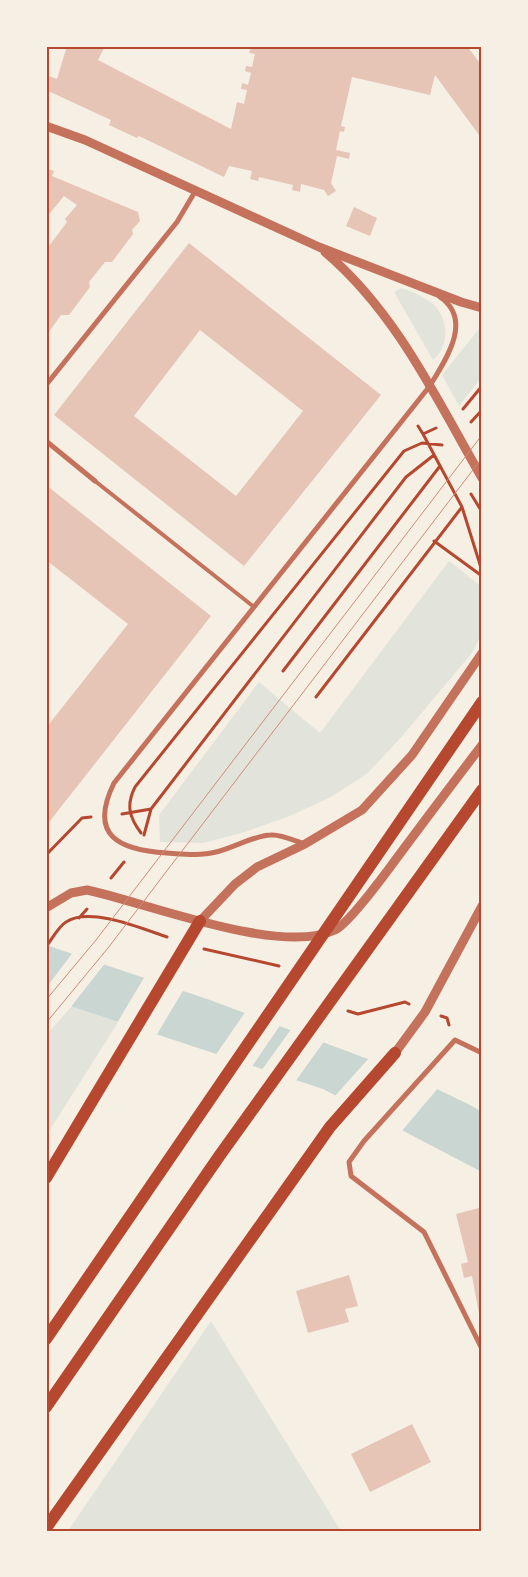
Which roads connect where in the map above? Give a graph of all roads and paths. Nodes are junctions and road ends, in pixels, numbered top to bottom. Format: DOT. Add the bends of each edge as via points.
graph roads {
  1 [pos="46,126"];
  2 [pos="196,190"];
  3 [pos="319,247"];
  4 [pos="429,290"];
  5 [pos="482,308"];
  6 [pos="46,385"];
  7 [pos="430,386"];
  8 [pos="423,434"];
  9 [pos="456,434"];
  10 [pos="46,441"];
  11 [pos="428,444"];
  12 [pos="434,455"];
  13 [pos="440,466"];
  14 [pos="482,478"];
  15 [pos="94,480"];
  16 [pos="462,507"];
  17 [pos="434,541"];
  18 [pos="482,571"];
  19 [pos="482,576"];
  20 [pos="254,607"];
  21 [pos="482,654"];
  22 [pos="283,671"];
  23 [pos="316,696"];
  24 [pos="482,702"];
  25 [pos="482,745"];
  26 [pos="482,790"];
  27 [pos="305,844"];
  28 [pos="482,906"];
  29 [pos="46,908"];
  30 [pos="79,918"];
  31 [pos="200,921"];
  32 [pos="46,947"];
  33 [pos="395,1053"];
  34 [pos="482,1053"];
  35 [pos="46,1178"];
  36 [pos="46,1339"];
  37 [pos="482,1349"];
  38 [pos="46,1407"];
  39 [pos="46,1528"];
  1 -- 2 [label="street"];
  2 -- 3 [label="street"];
  2 -- 6 [label="street" via="177,222"];
  3 -- 4 [label="street"];
  3 -- 7 [label="street" via="349,272 372,298 395,328"];
  4 -- 5 [label="street"];
  4 -- 7 [label="street" via="450,306 456,331 452,347"];
  7 -- 9 [label="street"];
  7 -- 20 [label="street"];
  8 -- 11 [label="path"];
  9 -- 11 [label="path" via="443,445"];
  9 -- 14 [label="street"];
  10 -- 15 [label="street"];
  11 -- 12 [label="path"];
  11 -- 12 [label="path" via="412,446 404,451 135,787 129,804 130,813 143,836 151,809 157,801 406,477"];
  12 -- 13 [label="path"];
  13 -- 16 [label="path"];
  13 -- 22 [label="path"];
  15 -- 20 [label="lane"];
  16 -- 17 [label="path"];
  16 -- 18 [label="path"];
  17 -- 19 [label="path"];
  17 -- 23 [label="path"];
  20 -- 27 [label="street" via="114,783 106,805 108,826 117,843 133,850 195,855 216,852 272,834"];
  21 -- 27 [label="street" via="412,754 362,810"];
  24 -- 36 [label="main road"];
  25 -- 31 [label="street" via="365,901 336,930 300,938 258,934"];
  26 -- 38 [label="main road" via="220,1155"];
  27 -- 31 [label="street" via="257,867 235,884"];
  28 -- 33 [label="street" via="426,1012"];
  29 -- 31 [label="street" via="71,893 87,890"];
  30 -- 32 [label="path" via="66,922"];
  31 -- 35 [label="main road"];
  33 -- 39 [label="main road" via="330,1126"];
  34 -- 37 [label="street" via="455,1040 349,1162 350,1176 424,1232"];
}
